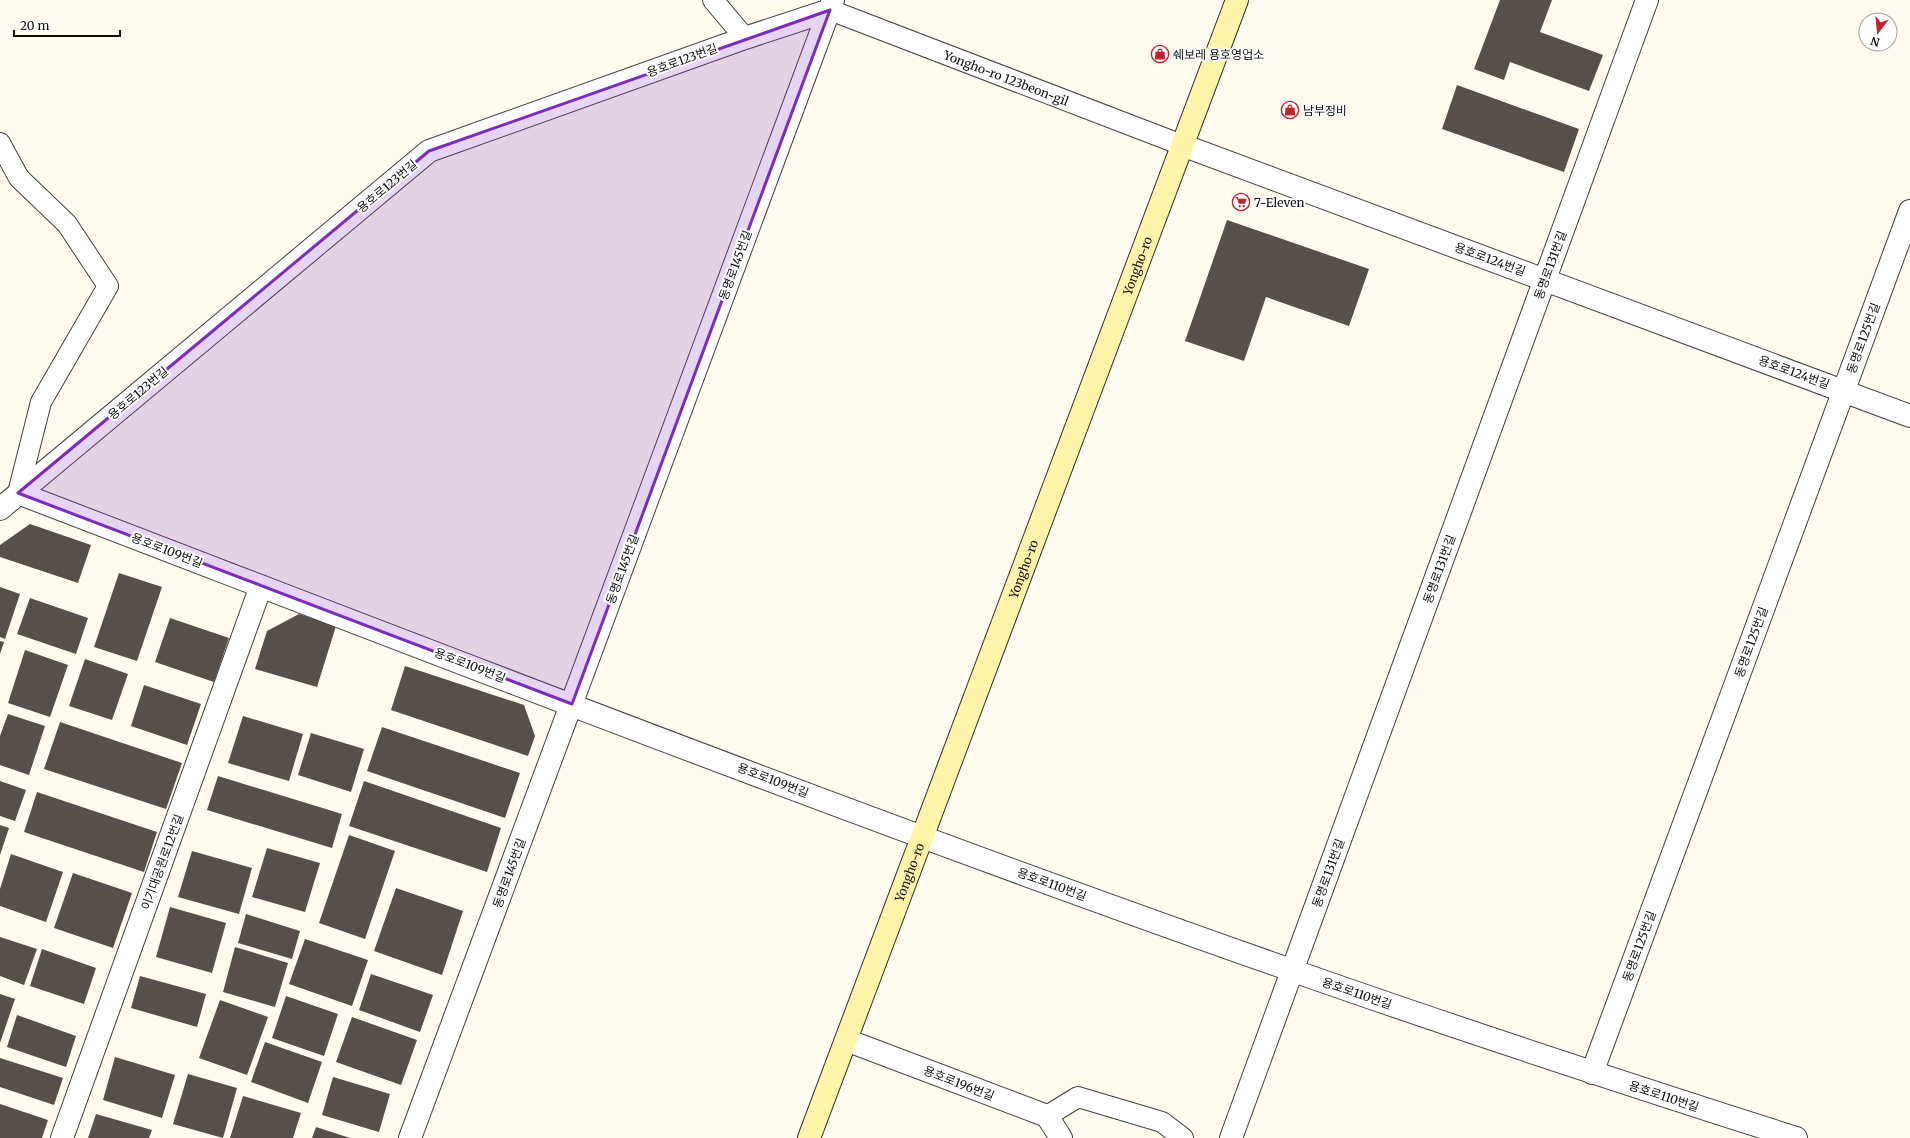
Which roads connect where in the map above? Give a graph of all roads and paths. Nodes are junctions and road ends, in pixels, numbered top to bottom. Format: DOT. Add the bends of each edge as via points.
graph roads {
  1 [pos="713,0"];
  2 [pos="1237,0"];
  3 [pos="1647,0"];
  4 [pos="832,5"];
  5 [pos="745,38"];
  6 [pos="0,143"];
  7 [pos="1182,145"];
  8 [pos="1910,211"];
  9 [pos="1545,280"];
  10 [pos="1844,390"];
  11 [pos="1910,416"];
  12 [pos="18,493"];
  13 [pos="0,508"];
  14 [pos="261,586"];
  15 [pos="572,704"];
  16 [pos="922,837"];
  17 [pos="1292,971"];
  18 [pos="846,1040"];
  19 [pos="1592,1073"];
  20 [pos="1046,1116"];
  21 [pos="62,1138"];
  22 [pos="410,1138"];
  23 [pos="809,1138"];
  24 [pos="1061,1138"];
  25 [pos="1183,1138"];
  26 [pos="1230,1138"];
  27 [pos="1796,1138"];
  1 -- 5 [label="lane"];
  2 -- 7 [label="main road, Yongho-ro"];
  3 -- 9 [label="street, 동명로131번길"];
  4 -- 5 [label="street, 용호로123번길"];
  4 -- 7 [label="lane, Yongho-ro 123beon-gil"];
  4 -- 15 [label="street, 동명로145번길"];
  5 -- 12 [label="street, 용호로123번길" via="430,151"];
  6 -- 12 [label="lane" via="19,178 67,224 108,286 41,402"];
  7 -- 9 [label="street, 용호로124번길"];
  7 -- 16 [label="main road, Yongho-ro"];
  8 -- 10 [label="street, 동명로125번길"];
  9 -- 10 [label="street, 용호로124번길"];
  9 -- 17 [label="street, 동명로131번길"];
  10 -- 11 [label="street, 용호로124번길"];
  10 -- 19 [label="street, 동명로125번길"];
  12 -- 13 [label="street, 용호로123번길"];
  12 -- 14 [label="street, 용호로109번길"];
  14 -- 15 [label="street, 용호로109번길"];
  14 -- 21 [label="street, 이기대공원로12번길"];
  15 -- 16 [label="street, 용호로109번길"];
  15 -- 22 [label="street, 동명로145번길"];
  16 -- 17 [label="street, 용호로110번길"];
  16 -- 18 [label="main road, Yongho-ro"];
  17 -- 19 [label="street, 용호로110번길"];
  17 -- 26 [label="street, 동명로131번길"];
  18 -- 20 [label="street, 용호로196번길"];
  18 -- 23 [label="main road, Yongho-ro"];
  19 -- 27 [label="street, 용호로110번길"];
  20 -- 24 [label="street"];
  20 -- 25 [label="lane" via="1078,1097 1162,1122"];
}
